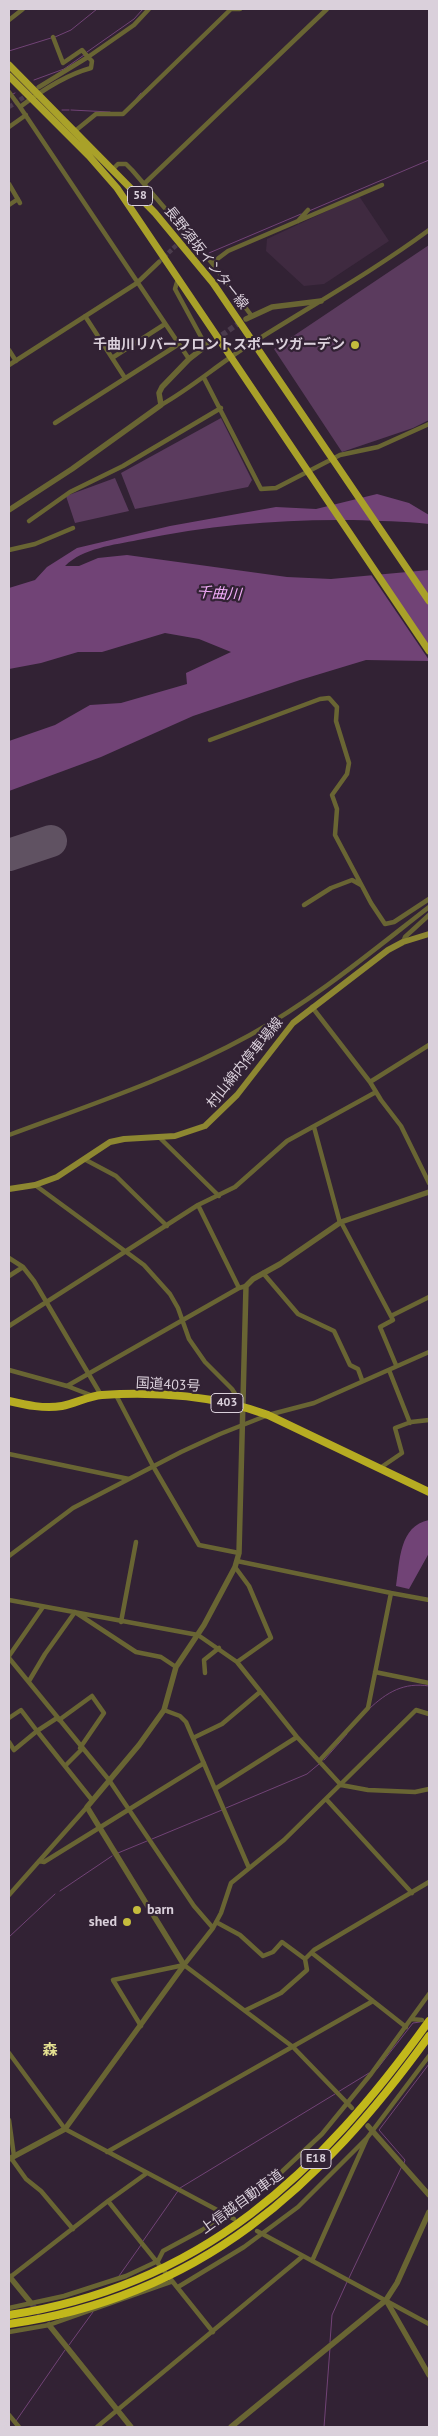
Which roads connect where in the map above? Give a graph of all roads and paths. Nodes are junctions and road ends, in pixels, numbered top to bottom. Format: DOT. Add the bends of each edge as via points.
graph roads {
  1 [pos="23,9"];
  2 [pos="149,9"];
  3 [pos="240,9"];
  4 [pos="325,10"];
  5 [pos="9,20"];
  6 [pos="53,38"];
  7 [pos="86,54"];
  8 [pos="9,65"];
  9 [pos="9,76"];
  10 [pos="39,90"];
  11 [pos="11,94"];
  12 [pos="31,98"];
  13 [pos="20,107"];
  14 [pos="26,116"];
  15 [pos="9,126"];
  16 [pos="75,131"];
  17 [pos="113,169"];
  18 [pos="9,184"];
  19 [pos="144,184"];
  20 [pos="382,185"];
  21 [pos="9,204"];
  22 [pos="308,210"];
  23 [pos="297,222"];
  24 [pos="429,230"];
  25 [pos="427,234"];
  26 [pos="159,262"];
  27 [pos="212,263"];
  28 [pos="178,279"];
  29 [pos="137,283"];
  30 [pos="321,301"];
  31 [pos="85,316"];
  32 [pos="249,317"];
  33 [pos="165,324"];
  34 [pos="256,343"];
  35 [pos="179,344"];
  36 [pos="209,344"];
  37 [pos="9,350"];
  38 [pos="112,358"];
  39 [pos="189,359"];
  40 [pos="232,359"];
  41 [pos="16,361"];
  42 [pos="9,365"];
  43 [pos="125,378"];
  44 [pos="204,378"];
  45 [pos="161,405"];
  46 [pos="221,408"];
  47 [pos="55,422"];
  48 [pos="429,424"];
  49 [pos="9,510"];
  50 [pos="29,521"];
  51 [pos="73,528"];
  52 [pos="9,550"];
  53 [pos="429,601"];
  54 [pos="429,651"];
  55 [pos="210,740"];
  56 [pos="364,888"];
  57 [pos="429,899"];
  58 [pos="304,905"];
  59 [pos="429,907"];
  60 [pos="429,915"];
  61 [pos="429,934"];
  62 [pos="403,942"];
  63 [pos="312,1007"];
  64 [pos="429,1045"];
  65 [pos="370,1082"];
  66 [pos="376,1092"];
  67 [pos="314,1127"];
  68 [pos="9,1135"];
  69 [pos="160,1138"];
  70 [pos="84,1159"];
  71 [pos="429,1183"];
  72 [pos="35,1185"];
  73 [pos="9,1189"];
  74 [pos="429,1192"];
  75 [pos="219,1196"];
  76 [pos="198,1205"];
  77 [pos="341,1223"];
  78 [pos="167,1226"];
  79 [pos="125,1252"];
  80 [pos="9,1258"];
  81 [pos="23,1267"];
  82 [pos="263,1273"];
  83 [pos="9,1276"];
  84 [pos="246,1286"];
  85 [pos="239,1288"];
  86 [pos="429,1297"];
  87 [pos="46,1302"];
  88 [pos="391,1316"];
  89 [pos="182,1318"];
  90 [pos="9,1326"];
  91 [pos="429,1352"];
  92 [pos="396,1365"];
  93 [pos="9,1370"];
  94 [pos="389,1370"];
  95 [pos="89,1374"];
  96 [pos="362,1380"];
  97 [pos="67,1386"];
  98 [pos="98,1395"];
  99 [pos="116,1395"];
  100 [pos="9,1400"];
  101 [pos="242,1405"];
  102 [pos="268,1415"];
  103 [pos="429,1420"];
  104 [pos="410,1423"];
  105 [pos="242,1425"];
  106 [pos="9,1454"];
  107 [pos="153,1466"];
  108 [pos="380,1468"];
  109 [pos="129,1479"];
  110 [pos="429,1492"];
  111 [pos="136,1542"];
  112 [pos="240,1554"];
  113 [pos="9,1556"];
  114 [pos="237,1561"];
  115 [pos="235,1568"];
  116 [pos="391,1592"];
  117 [pos="9,1600"];
  118 [pos="429,1600"];
  119 [pos="43,1607"];
  120 [pos="75,1612"];
  121 [pos="121,1622"];
  122 [pos="198,1635"];
  123 [pos="219,1648"];
  124 [pos="9,1657"];
  125 [pos="237,1662"];
  126 [pos="176,1667"];
  127 [pos="375,1672"];
  128 [pos="205,1673"];
  129 [pos="29,1681"];
  130 [pos="429,1683"];
  131 [pos="260,1692"];
  132 [pos="164,1710"];
  133 [pos="429,1714"];
  134 [pos="9,1718"];
  135 [pos="58,1719"];
  136 [pos="37,1731"];
  137 [pos="298,1737"];
  138 [pos="193,1738"];
  139 [pos="9,1742"];
  140 [pos="81,1748"];
  141 [pos="320,1760"];
  142 [pos="204,1763"];
  143 [pos="65,1766"];
  144 [pos="109,1780"];
  145 [pos="341,1784"];
  146 [pos="215,1789"];
  147 [pos="429,1789"];
  148 [pos="92,1800"];
  149 [pos="326,1800"];
  150 [pos="87,1807"];
  151 [pos="128,1809"];
  152 [pos="98,1828"];
  153 [pos="39,1861"];
  154 [pos="249,1868"];
  155 [pos="429,1882"];
  156 [pos="412,1893"];
  157 [pos="9,1895"];
  158 [pos="216,1922"];
  159 [pos="213,1928"];
  160 [pos="312,1953"];
  161 [pos="305,1959"];
  162 [pos="184,1965"];
  163 [pos="429,1994"];
  164 [pos="373,2002"];
  165 [pos="246,2010"];
  166 [pos="411,2019"];
  167 [pos="425,2020"];
  168 [pos="141,2026"];
  169 [pos="406,2027"];
  170 [pos="429,2036"];
  171 [pos="294,2048"];
  172 [pos="9,2053"];
  173 [pos="429,2056"];
  174 [pos="348,2103"];
  175 [pos="352,2108"];
  176 [pos="9,2120"];
  177 [pos="370,2128"];
  178 [pos="64,2129"];
  179 [pos="366,2138"];
  180 [pos="107,2152"];
  181 [pos="11,2158"];
  182 [pos="147,2173"];
  183 [pos="429,2195"];
  184 [pos="108,2201"];
  185 [pos="429,2212"];
  186 [pos="226,2215"];
  187 [pos="234,2219"];
  188 [pos="73,2229"];
  189 [pos="257,2231"];
  190 [pos="262,2234"];
  191 [pos="303,2256"];
  192 [pos="158,2261"];
  193 [pos="312,2261"];
  194 [pos="9,2277"];
  195 [pos="171,2282"];
  196 [pos="178,2287"];
  197 [pos="386,2300"];
  198 [pos="31,2304"];
  199 [pos="9,2308"];
  200 [pos="9,2315"];
  201 [pos="9,2324"];
  202 [pos="429,2324"];
  203 [pos="49,2325"];
  204 [pos="9,2332"];
  205 [pos="213,2332"];
  206 [pos="429,2375"];
  207 [pos="118,2410"];
  208 [pos="9,2414"];
  209 [pos="19,2427"];
  210 [pos="97,2427"];
  211 [pos="131,2427"];
  212 [pos="231,2427"];
  1 -- 5 [label="street"];
  2 -- 7 [label="street" via="134,25"];
  3 -- 16 [label="street" via="231,9 123,114 96,114"];
  4 -- 19 [label="street"];
  6 -- 7 [label="street" via="63,63 82,50"];
  7 -- 10 [label="street"];
  7 -- 10 [label="street" via="92,61 91,68"];
  8 -- 10 [label="main road, 長野須坂インター線 / 58"];
  9 -- 12 [label="main road, 58"];
  10 -- 12 [label="street"];
  10 -- 16 [label="main road, 長野須坂インター線 / 58"];
  11 -- 13 [label="street"];
  12 -- 13 [label="street"];
  12 -- 28 [label="main road, 58" via="104,171"];
  13 -- 14 [label="street"];
  14 -- 15 [label="street"];
  14 -- 29 [label="street"];
  16 -- 17 [label="main road, 長野須坂インター線 / 58"];
  17 -- 19 [label="street" via="118,164 126,164"];
  17 -- 34 [label="main road, 長野須坂インター線 / 58" via="191,256"];
  18 -- 21 [label="street" via="19,201"];
  19 -- 27 [label="street"];
  20 -- 23 [label="street"];
  22 -- 23 [label="street"];
  23 -- 27 [label="street" via="228,251"];
  24 -- 25 [label="street"];
  25 -- 30 [label="street"];
  26 -- 29 [label="street"];
  27 -- 32 [label="street"];
  28 -- 36 [label="street" via="175,289"];
  28 -- 40 [label="main road, 58"];
  29 -- 31 [label="street"];
  29 -- 33 [label="street"];
  30 -- 32 [label="street" via="272,307"];
  30 -- 34 [label="street"];
  31 -- 38 [label="street"];
  31 -- 41 [label="street"];
  33 -- 35 [label="street"];
  33 -- 38 [label="street"];
  34 -- 40 [label="street"];
  34 -- 53 [label="main road, 長野須坂インター線 / 58"];
  35 -- 39 [label="street"];
  35 -- 43 [label="street"];
  36 -- 39 [label="street"];
  37 -- 41 [label="street"];
  38 -- 43 [label="street"];
  39 -- 45 [label="street" via="162,387 159,393"];
  40 -- 44 [label="street"];
  40 -- 54 [label="main road, 58"];
  41 -- 42 [label="street"];
  43 -- 47 [label="street"];
  44 -- 45 [label="street"];
  44 -- 46 [label="street"];
  45 -- 49 [label="street"];
  46 -- 48 [label="street" via="261,489 276,488 340,456 378,447"];
  46 -- 50 [label="street" via="123,466 70,492"];
  51 -- 52 [label="street" via="35,544"];
  55 -- 56 [label="street" via="329,698 337,707 336,721 349,763 347,774 332,795 337,809 335,835"];
  56 -- 57 [label="street" via="385,924 394,922"];
  56 -- 58 [label="street" via="352,880 331,888"];
  59 -- 68 [label="street" via="301,1004 251,1034 166,1076"];
  60 -- 62 [label="street"];
  61 -- 62 [label="main road, 村山綿内停車場線"];
  62 -- 63 [label="main road, 村山綿内停車場線"];
  63 -- 65 [label="street"];
  63 -- 69 [label="main road, 村山綿内停車場線" via="293,1023 216,1118 193,1132"];
  64 -- 65 [label="street"];
  65 -- 66 [label="street"];
  66 -- 67 [label="street"];
  66 -- 71 [label="street" via="409,1139"];
  67 -- 75 [label="street" via="279,1147 235,1187"];
  67 -- 77 [label="street"];
  69 -- 70 [label="main road, 村山綿内停車場線" via="110,1142"];
  69 -- 75 [label="street"];
  70 -- 72 [label="main road, 村山綿内停車場線" via="57,1177"];
  70 -- 78 [label="street" via="116,1176"];
  72 -- 73 [label="main road, 村山綿内停車場線"];
  72 -- 79 [label="street"];
  74 -- 77 [label="street"];
  75 -- 76 [label="street"];
  76 -- 78 [label="street"];
  76 -- 85 [label="street"];
  77 -- 82 [label="street"];
  77 -- 88 [label="street"];
  78 -- 79 [label="street"];
  79 -- 87 [label="street"];
  79 -- 89 [label="street" via="144,1266 170,1294"];
  80 -- 81 [label="street"];
  81 -- 83 [label="street"];
  81 -- 87 [label="street"];
  82 -- 84 [label="street"];
  82 -- 96 [label="street" via="298,1314 334,1331 350,1365 358,1369"];
  84 -- 85 [label="street"];
  84 -- 101 [label="street"];
  85 -- 89 [label="street"];
  86 -- 88 [label="street"];
  87 -- 90 [label="street"];
  87 -- 95 [label="street"];
  88 -- 92 [label="street" via="393,1320 380,1327"];
  89 -- 95 [label="street"];
  89 -- 101 [label="street" via="185,1331 205,1362 232,1389"];
  91 -- 92 [label="street"];
  92 -- 94 [label="street"];
  93 -- 97 [label="street"];
  94 -- 96 [label="street"];
  94 -- 104 [label="street"];
  95 -- 97 [label="street"];
  95 -- 98 [label="street"];
  96 -- 102 [label="street" via="314,1403"];
  97 -- 98 [label="street"];
  98 -- 99 [label="highway, 国道403号 / 403"];
  98 -- 100 [label="highway, 国道403号 / 403" via="49,1407"];
  99 -- 101 [label="highway, 国道403号 / 403" via="181,1397"];
  99 -- 107 [label="street"];
  101 -- 102 [label="highway, 国道403号 / 403"];
  101 -- 105 [label="street"];
  102 -- 105 [label="street"];
  102 -- 108 [label="highway, 国道403号 / 403"];
  103 -- 104 [label="street"];
  104 -- 108 [label="street" via="395,1428 402,1453"];
  105 -- 107 [label="street"];
  105 -- 112 [label="street"];
  106 -- 109 [label="street"];
  107 -- 109 [label="street"];
  107 -- 112 [label="street" via="199,1546"];
  108 -- 110 [label="highway, 国道403号 / 403"];
  109 -- 113 [label="street" via="73,1508"];
  111 -- 121 [label="street"];
  112 -- 114 [label="street"];
  114 -- 115 [label="street"];
  114 -- 116 [label="street"];
  115 -- 122 [label="street"];
  115 -- 125 [label="street" via="249,1586 271,1638"];
  116 -- 118 [label="street"];
  116 -- 127 [label="street"];
  117 -- 119 [label="street"];
  119 -- 120 [label="street"];
  119 -- 124 [label="street"];
  120 -- 121 [label="street"];
  120 -- 126 [label="street" via="136,1652 161,1657"];
  120 -- 129 [label="street"];
  121 -- 122 [label="street"];
  122 -- 123 [label="street"];
  122 -- 126 [label="street"];
  123 -- 125 [label="street"];
  123 -- 128 [label="street" via="204,1660"];
  124 -- 129 [label="street"];
  125 -- 131 [label="street"];
  126 -- 132 [label="street"];
  127 -- 130 [label="street"];
  127 -- 141 [label="street" via="368,1708"];
  129 -- 135 [label="street"];
  131 -- 137 [label="street"];
  131 -- 138 [label="street" via="222,1724"];
  132 -- 138 [label="street" via="183,1718"];
  132 -- 144 [label="street"];
  133 -- 145 [label="street" via="416,1710"];
  134 -- 136 [label="street" via="21,1710"];
  135 -- 136 [label="street"];
  135 -- 140 [label="street"];
  135 -- 140 [label="street" via="92,1696 104,1713"];
  136 -- 139 [label="street" via="14,1750"];
  136 -- 143 [label="street"];
  137 -- 141 [label="street"];
  137 -- 146 [label="street"];
  138 -- 142 [label="street"];
  140 -- 143 [label="street"];
  140 -- 144 [label="street"];
  141 -- 145 [label="street"];
  142 -- 146 [label="street"];
  142 -- 151 [label="street"];
  143 -- 148 [label="street"];
  144 -- 148 [label="street"];
  144 -- 151 [label="street"];
  145 -- 147 [label="street" via="368,1790 415,1792"];
  145 -- 149 [label="street"];
  146 -- 154 [label="street"];
  148 -- 150 [label="street"];
  149 -- 154 [label="street"];
  149 -- 156 [label="street"];
  150 -- 152 [label="street"];
  150 -- 153 [label="street"];
  151 -- 152 [label="street"];
  151 -- 159 [label="street" via="194,1906"];
  152 -- 153 [label="street" via="44,1862"];
  152 -- 162 [label="street"];
  153 -- 157 [label="street"];
  154 -- 158 [label="street" via="230,1883"];
  155 -- 156 [label="street"];
  156 -- 160 [label="street"];
  158 -- 159 [label="street"];
  158 -- 161 [label="street" via="240,1935 263,1956 273,1952 282,1942"];
  159 -- 162 [label="street"];
  160 -- 161 [label="street"];
  160 -- 164 [label="street"];
  161 -- 165 [label="street" via="306,1970 281,1993"];
  162 -- 165 [label="street"];
  162 -- 168 [label="street"];
  162 -- 168 [label="street" via="113,1980"];
  163 -- 166 [label="street"];
  164 -- 169 [label="street"];
  164 -- 171 [label="street"];
  165 -- 171 [label="street"];
  166 -- 167 [label="street"];
  166 -- 169 [label="street"];
  167 -- 200 [label="highway, 上信越自動車道 / E18" via="375,2093 311,2164 238,2224 172,2263 135,2280 94,2295"];
  168 -- 178 [label="street"];
  169 -- 174 [label="street"];
  170 -- 201 [label="highway, 上信越自動車道 / E18" via="355,2130 304,2183 244,2231 176,2272 138,2289 48,2317"];
  171 -- 174 [label="street"];
  171 -- 180 [label="street"];
  172 -- 178 [label="street"];
  173 -- 177 [label="street"];
  174 -- 175 [label="street"];
  174 -- 186 [label="street" via="322,2134 274,2179"];
  176 -- 181 [label="street"];
  177 -- 179 [label="street"];
  177 -- 183 [label="street"];
  178 -- 180 [label="street"];
  178 -- 181 [label="street"];
  179 -- 190 [label="street" via="298,2207"];
  179 -- 193 [label="street"];
  180 -- 182 [label="street"];
  181 -- 188 [label="street" via="26,2179 41,2191"];
  182 -- 184 [label="street"];
  182 -- 186 [label="street"];
  184 -- 188 [label="street"];
  184 -- 192 [label="street"];
  185 -- 197 [label="street"];
  186 -- 187 [label="street"];
  186 -- 192 [label="street" via="164,2251"];
  188 -- 194 [label="street"];
  189 -- 190 [label="street"];
  190 -- 191 [label="street"];
  190 -- 196 [label="street"];
  191 -- 193 [label="street"];
  191 -- 205 [label="street"];
  192 -- 195 [label="street"];
  192 -- 198 [label="street" via="101,2285"];
  193 -- 197 [label="street"];
  194 -- 198 [label="street"];
  195 -- 196 [label="street"];
  195 -- 203 [label="street"];
  196 -- 205 [label="street"];
  197 -- 202 [label="street"];
  197 -- 206 [label="street"];
  197 -- 212 [label="street"];
  198 -- 199 [label="street"];
  203 -- 204 [label="street"];
  203 -- 207 [label="street"];
  205 -- 207 [label="street"];
  207 -- 210 [label="street"];
  207 -- 211 [label="street"];
  208 -- 209 [label="street"];
}
